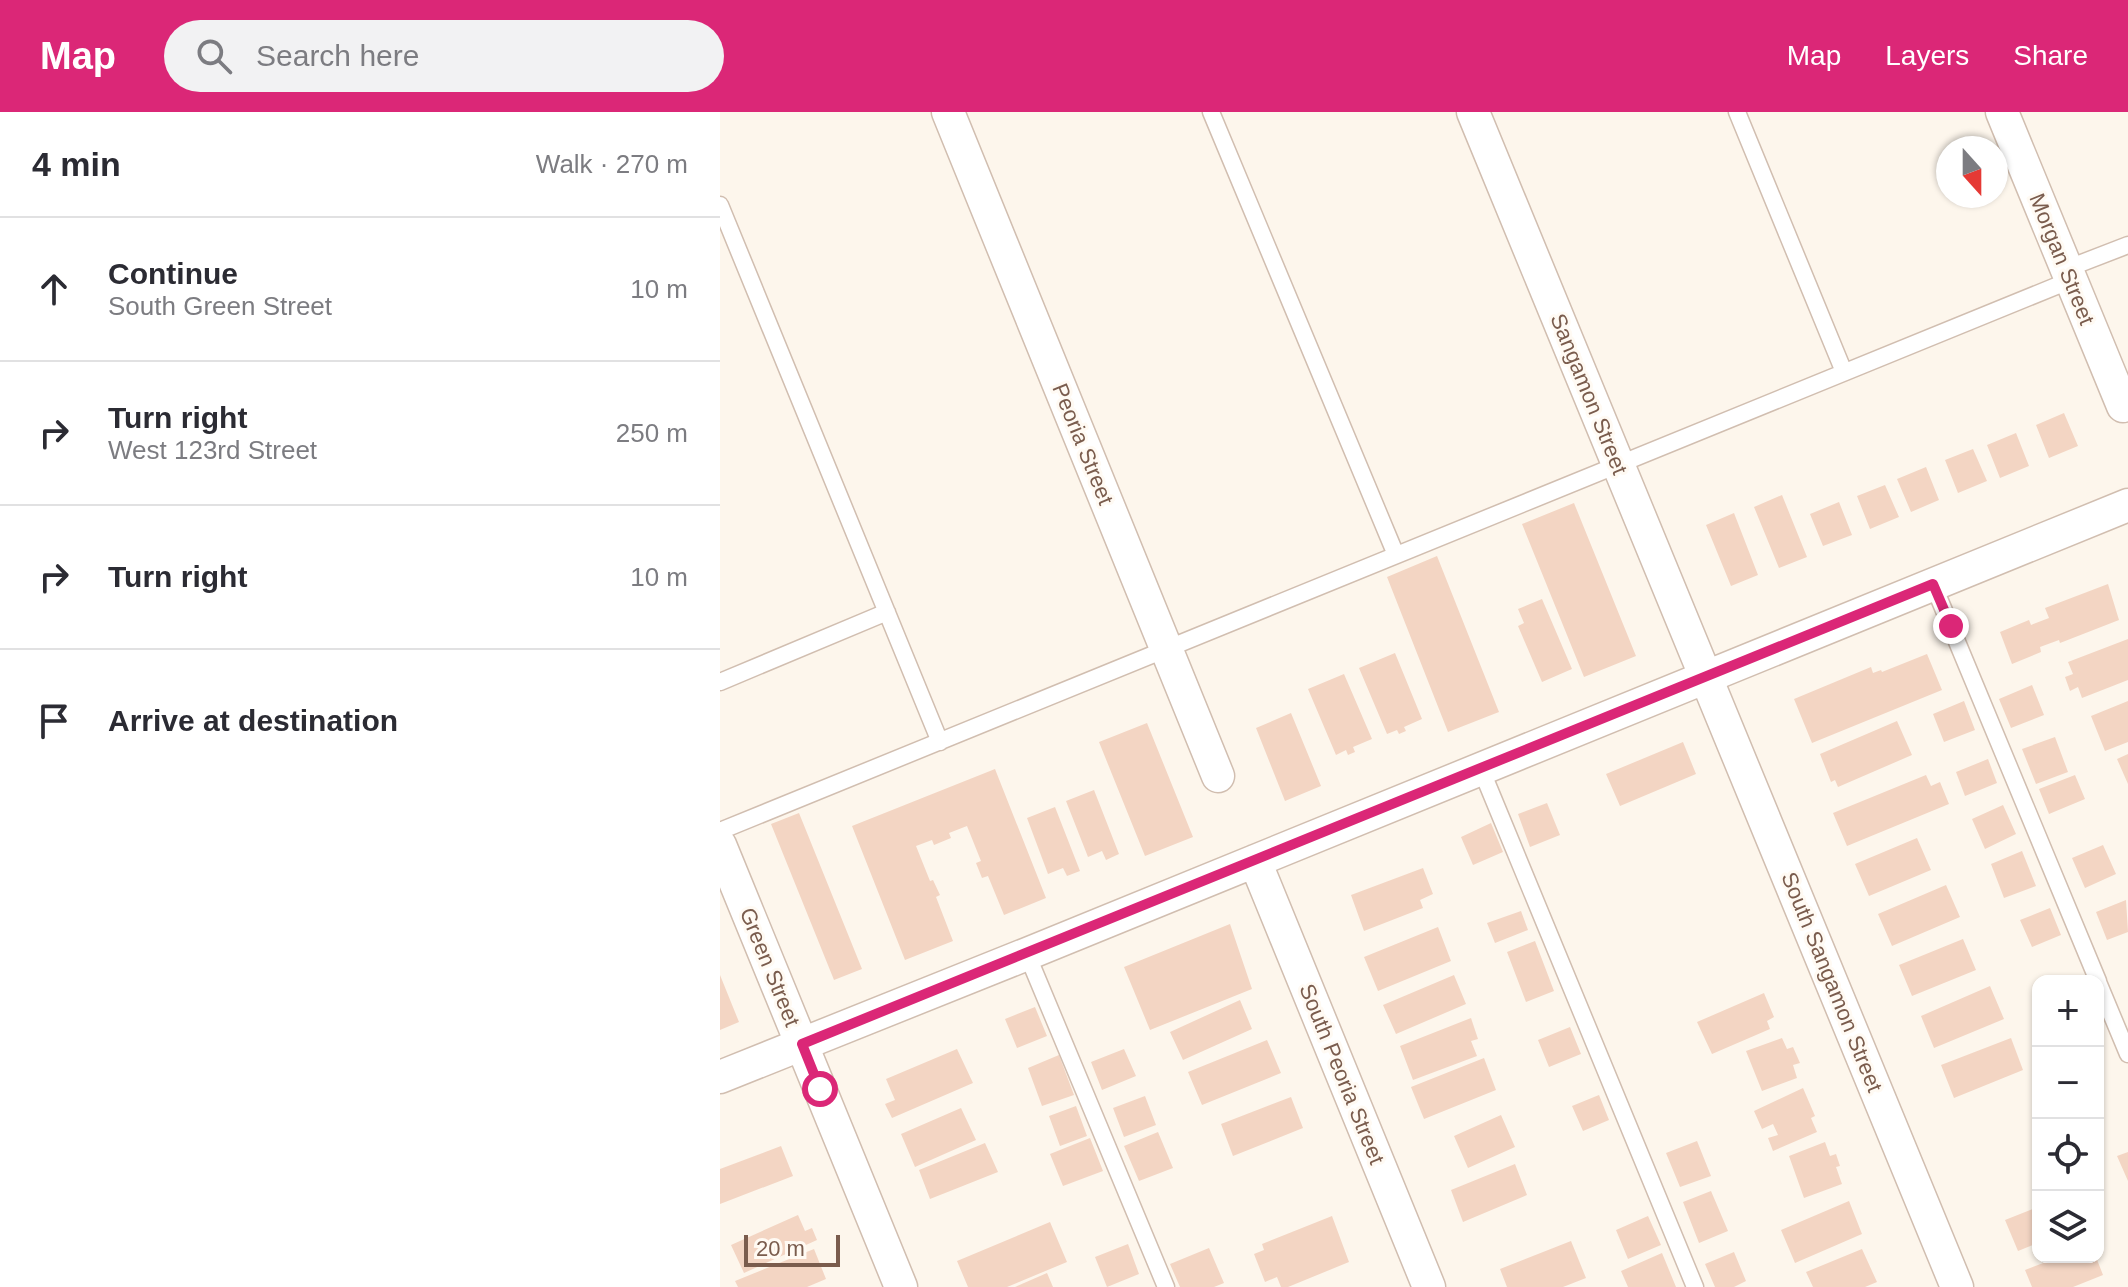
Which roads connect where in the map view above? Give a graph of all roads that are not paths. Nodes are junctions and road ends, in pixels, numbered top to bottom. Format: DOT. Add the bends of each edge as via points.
graph roads {
  1 [pos="948,112"];
  2 [pos="1211,112"];
  3 [pos="1473,112"];
  4 [pos="1737,112"];
  5 [pos="2002,112"];
  6 [pos="720,205"];
  7 [pos="2128,245"];
  8 [pos="2069,274"];
  9 [pos="1844,372"];
  10 [pos="2123,406"];
  11 [pos="1618,464"];
  12 [pos="2128,505"];
  13 [pos="1396,555"];
  14 [pos="1933,584"];
  15 [pos="887,612"];
  16 [pos="1167,649"];
  17 [pos="1706,677"];
  18 [pos="720,682"];
  19 [pos="940,742"];
  20 [pos="1481,769"];
  21 [pos="1218,776"];
  22 [pos="720,831"];
  23 [pos="720,845"];
  24 [pos="1255,861"];
  25 [pos="1027,954"];
  26 [pos="2096,975"];
  27 [pos="2104,996"];
  28 [pos="802,1044"];
  29 [pos="2128,1054"];
  30 [pos="720,1077"];
  31 [pos="901,1287"];
  32 [pos="1166,1287"];
  33 [pos="1429,1287"];
  34 [pos="1695,1287"];
  35 [pos="1957,1287"];
  1 -- 16 [label="street, Peoria Street"];
  2 -- 13 [label="lane"];
  3 -- 11 [label="street, Sangamon Street"];
  4 -- 9 [label="lane"];
  5 -- 8 [label="street, Morgan Street"];
  6 -- 15 [label="lane"];
  7 -- 8 [label="lane"];
  8 -- 9 [label="lane"];
  8 -- 10 [label="street, Morgan Street"];
  9 -- 11 [label="lane"];
  11 -- 13 [label="lane"];
  11 -- 17 [label="street, Sangamon Street"];
  12 -- 14 [label="street"];
  13 -- 16 [label="lane"];
  14 -- 17 [label="street"];
  14 -- 26 [label="lane"];
  15 -- 18 [label="lane"];
  15 -- 19 [label="lane"];
  16 -- 19 [label="lane"];
  16 -- 21 [label="street, Peoria Street"];
  17 -- 20 [label="street"];
  17 -- 35 [label="street, South Sangamon Street"];
  19 -- 22 [label="lane"];
  20 -- 24 [label="street"];
  20 -- 34 [label="lane"];
  23 -- 28 [label="street, Green Street"];
  24 -- 25 [label="street"];
  24 -- 33 [label="street, South Peoria Street"];
  25 -- 28 [label="street"];
  25 -- 32 [label="lane"];
  27 -- 29 [label="lane"];
  28 -- 30 [label="street"];
  28 -- 31 [label="street, Green Street"];
}
